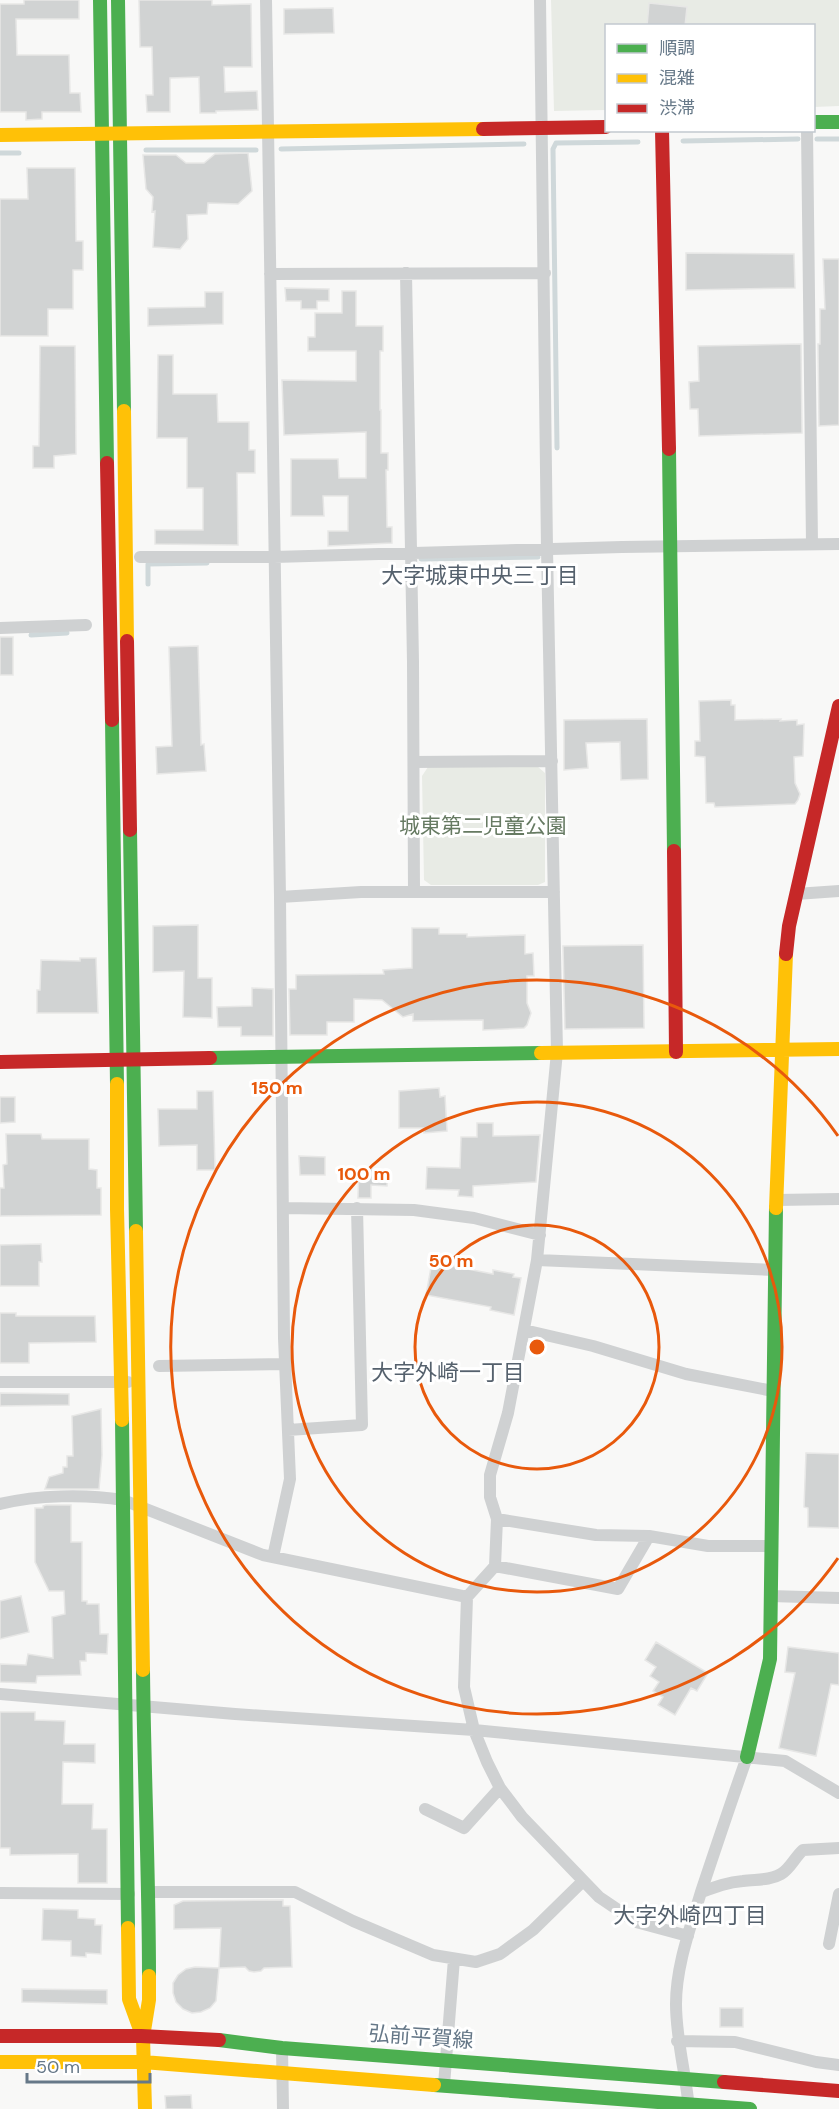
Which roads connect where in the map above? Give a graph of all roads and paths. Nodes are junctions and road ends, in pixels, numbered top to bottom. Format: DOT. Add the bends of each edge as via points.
graph roads {
  1 [pos="100,0"];
  2 [pos="118,0"];
  3 [pos="266,0"];
  4 [pos="540,0"];
  5 [pos="815,122"];
  6 [pos="839,122"];
  7 [pos="605,127"];
  8 [pos="542,128"];
  9 [pos="269,131"];
  10 [pos="662,132"];
  11 [pos="807,132"];
  12 [pos="102,133"];
  13 [pos="120,133"];
  14 [pos="0,135"];
  15 [pos="406,273"];
  16 [pos="544,273"];
  17 [pos="270,274"];
  18 [pos="812,544"];
  19 [pos="839,544"];
  20 [pos="671,547"];
  21 [pos="546,549"];
  22 [pos="411,553"];
  23 [pos="140,557"];
  24 [pos="274,557"];
  25 [pos="86,626"];
  26 [pos="0,628"];
  27 [pos="839,706"];
  28 [pos="552,761"];
  29 [pos="414,762"];
  30 [pos="839,891"];
  31 [pos="414,892"];
  32 [pos="554,892"];
  33 [pos="796,894"];
  34 [pos="280,897"];
  35 [pos="839,1049"];
  36 [pos="780,1050"];
  37 [pos="557,1052"];
  38 [pos="676,1052"];
  39 [pos="281,1056"];
  40 [pos="134,1059"];
  41 [pos="117,1060"];
  42 [pos="0,1062"];
  43 [pos="839,1199"];
  44 [pos="776,1200"];
  45 [pos="283,1208"];
  46 [pos="357,1208"];
  47 [pos="540,1235"];
  48 [pos="537,1260"];
  49 [pos="774,1270"];
  50 [pos="524,1330"];
  51 [pos="285,1364"];
  52 [pos="159,1366"];
  53 [pos="0,1382"];
  54 [pos="122,1382"];
  55 [pos="138,1382"];
  56 [pos="772,1391"];
  57 [pos="288,1430"];
  58 [pos="123,1500"];
  59 [pos="0,1504"];
  60 [pos="141,1508"];
  61 [pos="497,1520"];
  62 [pos="649,1536"];
  63 [pos="770,1546"];
  64 [pos="273,1557"];
  65 [pos="495,1566"];
  66 [pos="770,1596"];
  67 [pos="467,1597"];
  68 [pos="839,1598"];
  69 [pos="0,1695"];
  70 [pos="126,1705"];
  71 [pos="144,1706"];
  72 [pos="474,1730"];
  73 [pos="747,1757"];
  74 [pos="500,1788"];
  75 [pos="839,1793"];
  76 [pos="425,1809"];
  77 [pos="839,1848"];
  78 [pos="582,1882"];
  79 [pos="149,1892"];
  80 [pos="702,1892"];
  81 [pos="0,1893"];
  82 [pos="129,1894"];
  83 [pos="839,1894"];
  84 [pos="688,1936"];
  85 [pos="830,1944"];
  86 [pos="454,1959"];
  87 [pos="0,2036"];
  88 [pos="143,2037"];
  89 [pos="678,2041"];
  90 [pos="282,2048"];
  91 [pos="446,2060"];
  92 [pos="0,2062"];
  93 [pos="143,2062"];
  94 [pos="839,2065"];
  95 [pos="281,2072"];
  96 [pos="686,2078"];
  97 [pos="444,2085"];
  98 [pos="839,2091"];
  99 [pos="688,2107"];
  100 [pos="145,2109"];
  101 [pos="283,2109"];
  102 [pos="750,2109"];
  1 -- 12 [label="street"];
  2 -- 13 [label="street"];
  3 -- 9 [label="street"];
  4 -- 8 [label="street"];
  5 -- 6 [label="street"];
  7 -- 8 [label="street"];
  8 -- 9 [label="street"];
  8 -- 16 [label="street"];
  9 -- 13 [label="street"];
  9 -- 17 [label="street"];
  10 -- 20 [label="street"];
  11 -- 18 [label="street"];
  12 -- 13 [label="street"];
  12 -- 14 [label="street"];
  12 -- 41 [label="street"];
  13 -- 40 [label="street"];
  15 -- 16 [label="street"];
  15 -- 17 [label="street"];
  15 -- 22 [label="street"];
  16 -- 21 [label="street"];
  17 -- 24 [label="street"];
  18 -- 19 [label="street"];
  18 -- 20 [label="street"];
  20 -- 21 [label="street"];
  20 -- 38 [label="street"];
  21 -- 22 [label="street"];
  21 -- 28 [label="street"];
  22 -- 24 [label="street"];
  22 -- 29 [label="street"];
  23 -- 24 [label="street"];
  24 -- 34 [label="street"];
  25 -- 26 [label="street"];
  27 -- 33 [label="street"];
  28 -- 29 [label="street"];
  28 -- 32 [label="street"];
  29 -- 31 [label="street"];
  30 -- 33 [label="street"];
  31 -- 32 [label="street"];
  31 -- 34 [label="street"];
  32 -- 37 [label="street"];
  33 -- 36 [label="street" via="784,966"];
  34 -- 39 [label="street"];
  35 -- 36 [label="street"];
  36 -- 38 [label="street"];
  36 -- 44 [label="street"];
  37 -- 38 [label="street"];
  37 -- 39 [label="street"];
  37 -- 47 [label="street"];
  39 -- 40 [label="street"];
  39 -- 45 [label="street"];
  40 -- 41 [label="street"];
  40 -- 55 [label="street"];
  41 -- 42 [label="street"];
  41 -- 54 [label="street"];
  43 -- 44 [label="street"];
  44 -- 49 [label="street"];
  45 -- 46 [label="street"];
  45 -- 51 [label="street"];
  46 -- 47 [label="street" via="474,1218"];
  46 -- 57 [label="street" via="362,1425"];
  47 -- 48 [label="street"];
  48 -- 49 [label="street"];
  48 -- 50 [label="street"];
  49 -- 56 [label="street"];
  50 -- 56 [label="street" via="686,1374"];
  50 -- 61 [label="street" via="508,1413 490,1475 490,1497"];
  51 -- 52 [label="street"];
  51 -- 57 [label="street"];
  53 -- 54 [label="street"];
  54 -- 55 [label="street"];
  54 -- 58 [label="street"];
  55 -- 60 [label="street"];
  56 -- 63 [label="street"];
  57 -- 64 [label="street" via="290,1479"];
  58 -- 59 [label="street" via="23,1498"];
  58 -- 60 [label="street"];
  58 -- 70 [label="street"];
  60 -- 64 [label="street"];
  60 -- 71 [label="street"];
  61 -- 62 [label="street" via="596,1535"];
  61 -- 65 [label="street"];
  62 -- 63 [label="street" via="708,1546"];
  62 -- 65 [label="street" via="618,1590"];
  63 -- 66 [label="street"];
  64 -- 67 [label="street"];
  65 -- 67 [label="street"];
  66 -- 68 [label="street"];
  66 -- 73 [label="street" via="770,1659"];
  67 -- 72 [label="street" via="464,1687"];
  69 -- 70 [label="street"];
  70 -- 71 [label="street"];
  70 -- 82 [label="street"];
  71 -- 72 [label="street"];
  71 -- 79 [label="street"];
  72 -- 73 [label="street"];
  72 -- 74 [label="street"];
  73 -- 75 [label="street" via="785,1761"];
  73 -- 80 [label="street"];
  74 -- 76 [label="street" via="464,1828"];
  74 -- 78 [label="street"];
  77 -- 80 [label="street" via="803,1850 779,1875 721,1884"];
  78 -- 84 [label="street" via="636,1922"];
  78 -- 86 [label="street" via="533,1930 501,1953 476,1962"];
  79 -- 86 [label="street" via="295,1892 433,1955"];
  79 -- 88 [label="street" via="149,2000"];
  80 -- 84 [label="street"];
  81 -- 82 [label="street"];
  82 -- 88 [label="street" via="129,1999"];
  83 -- 85 [label="street"];
  84 -- 89 [label="street" via="678,1975"];
  86 -- 91 [label="street"];
  87 -- 88 [label="street, 弘前平賀線"];
  88 -- 90 [label="street, 弘前平賀線" via="235,2040"];
  88 -- 93 [label="street"];
  89 -- 94 [label="street" via="735,2042"];
  89 -- 96 [label="street"];
  90 -- 91 [label="street, 弘前平賀線"];
  90 -- 95 [label="street"];
  91 -- 96 [label="street, 弘前平賀線"];
  91 -- 97 [label="street"];
  92 -- 93 [label="street"];
  93 -- 95 [label="street"];
  93 -- 100 [label="street"];
  95 -- 97 [label="street"];
  95 -- 101 [label="street"];
  96 -- 98 [label="street, 弘前平賀線"];
  96 -- 99 [label="street"];
  97 -- 99 [label="street"];
  99 -- 102 [label="street"];
}
